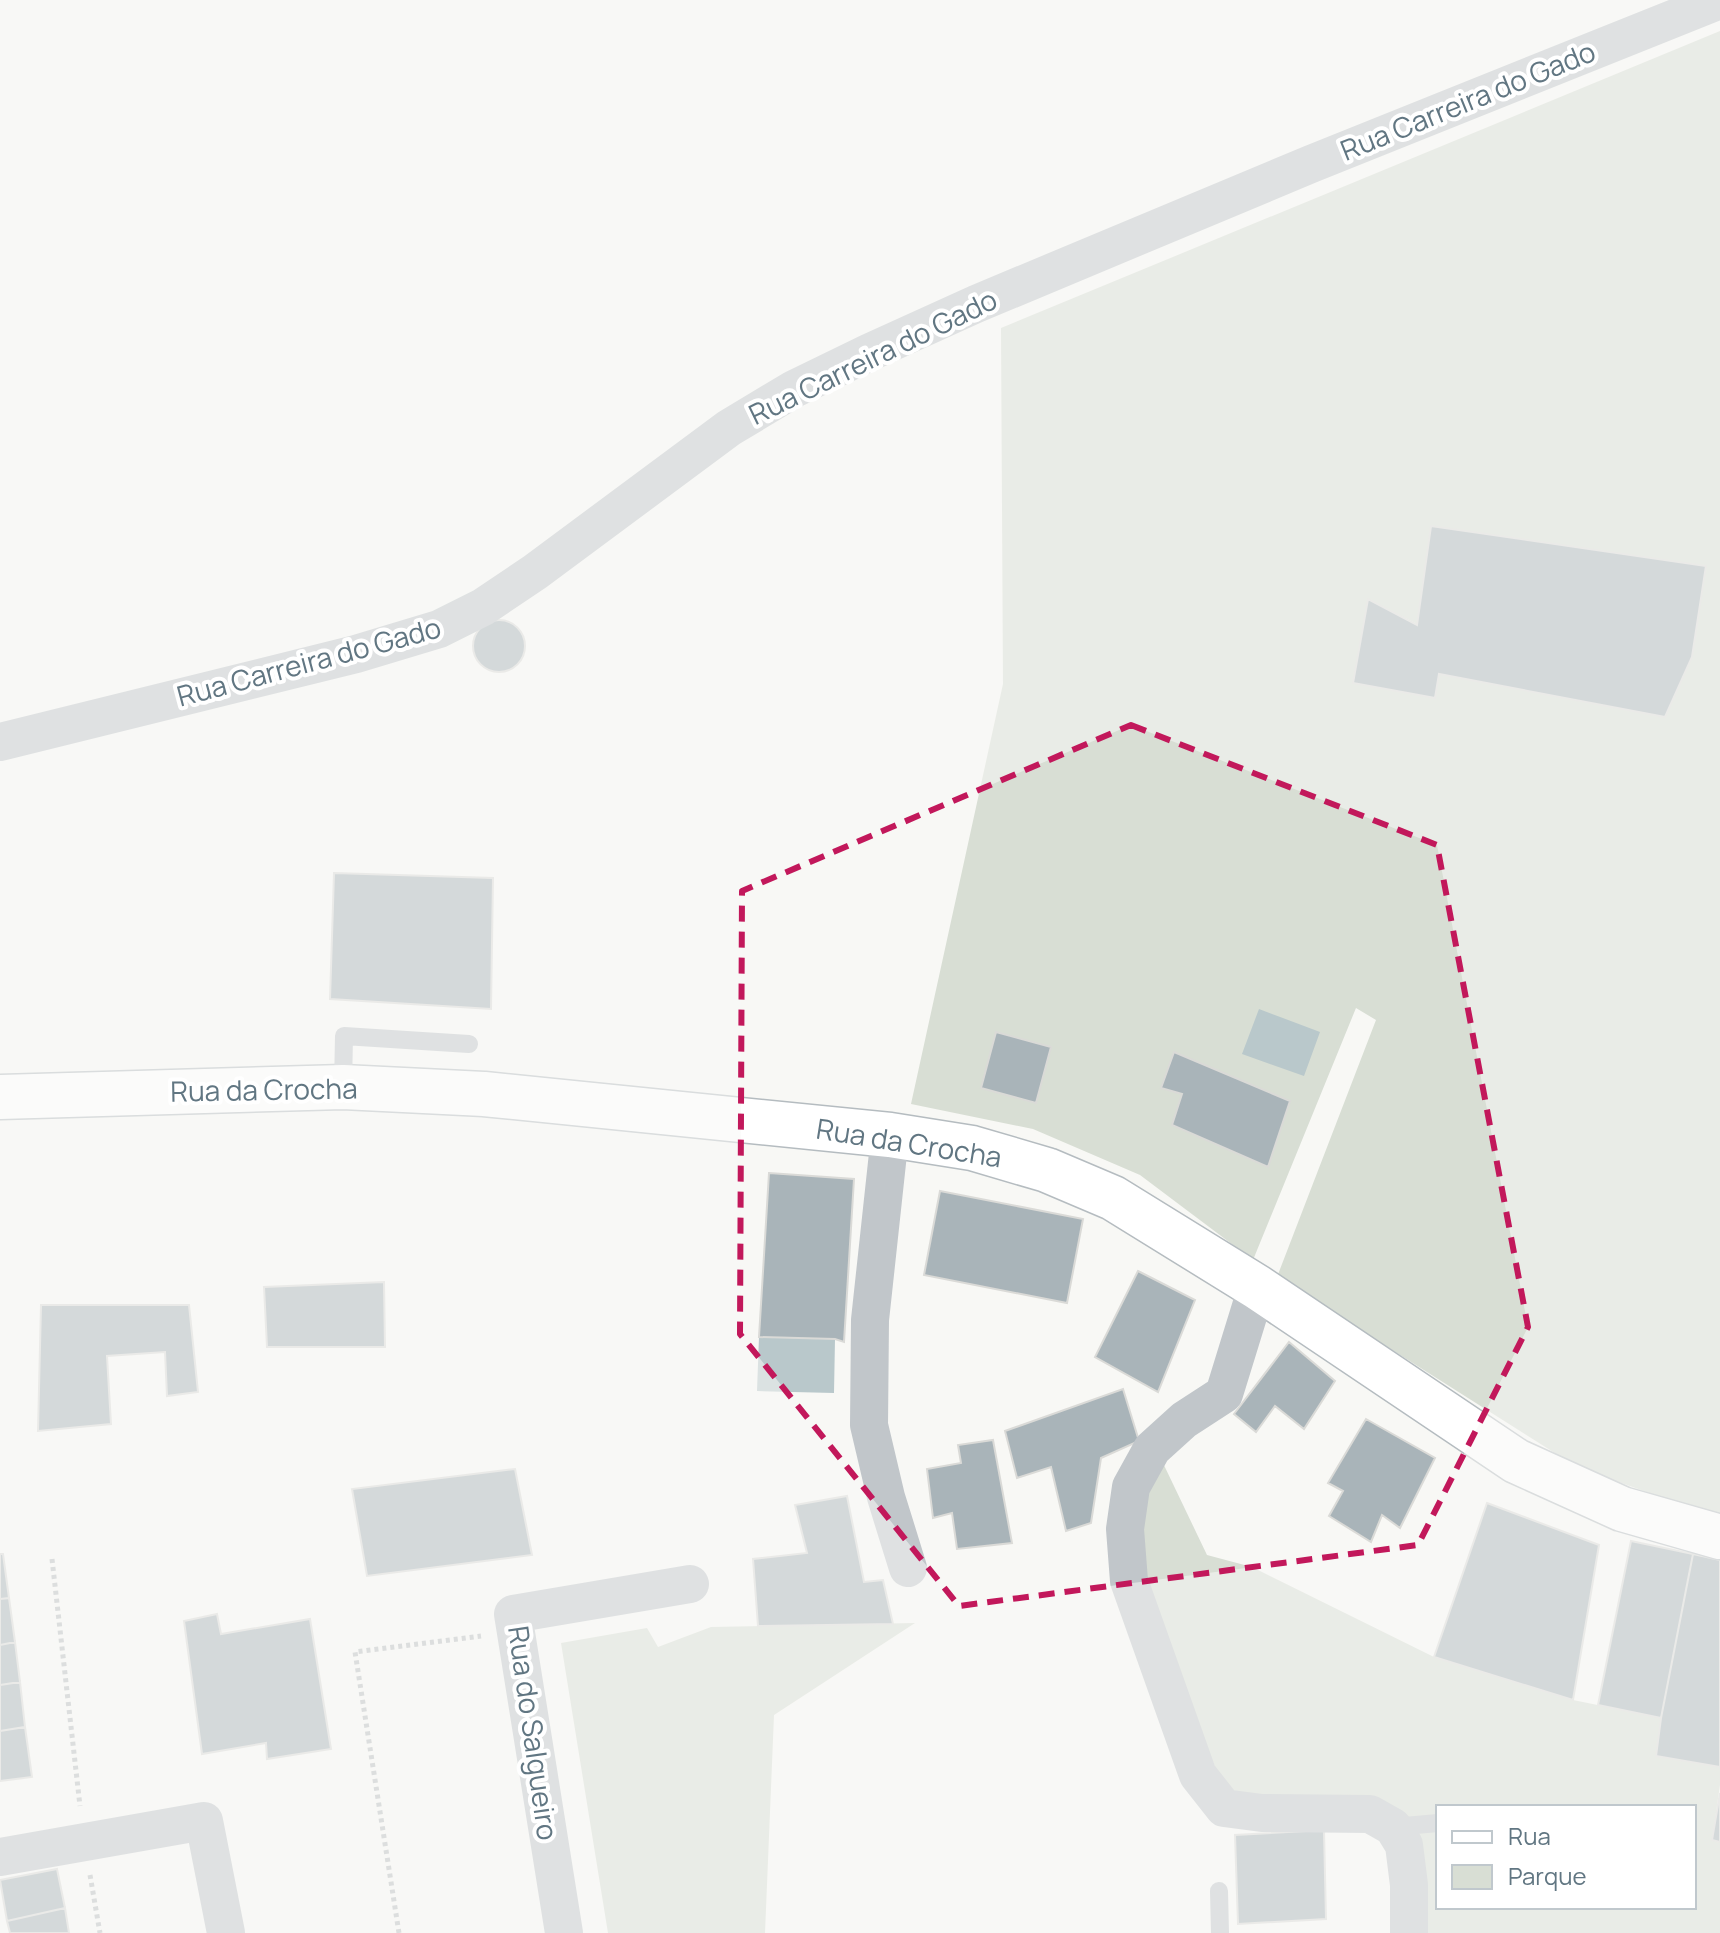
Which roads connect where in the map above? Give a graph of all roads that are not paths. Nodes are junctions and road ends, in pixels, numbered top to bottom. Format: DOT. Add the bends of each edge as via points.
graph roads {
  1 [pos="1720,0"];
  2 [pos="0,742"];
  3 [pos="469,1044"];
  4 [pos="343,1087"];
  5 [pos="0,1097"];
  6 [pos="890,1135"];
  7 [pos="1257,1287"];
  8 [pos="1720,1537"];
  9 [pos="908,1568"];
  10 [pos="690,1584"];
  11 [pos="1436,1823"];
  12 [pos="1393,1827"];
  13 [pos="0,1857"];
  14 [pos="1219,1891"];
  15 [pos="226,1933"];
  16 [pos="564,1933"];
  17 [pos="1220,1933"];
  18 [pos="1409,1933"];
  1 -- 2 [label="street, Rua Carreira do Gado" via="1311,164 855,359 729,428 535,572 439,629"];
  3 -- 4 [label="lane" via="344,1036"];
  4 -- 5 [label="street, Rua da Crocha"];
  4 -- 6 [label="street, Rua da Crocha" via="484,1094"];
  6 -- 7 [label="street, Rua da Crocha" via="972,1148 1047,1170 1113,1198"];
  6 -- 9 [label="street" via="870,1320 869,1425"];
  7 -- 8 [label="street, Rua da Crocha" via="1516,1461 1622,1509"];
  7 -- 12 [label="street" via="1224,1394 1152,1449 1131,1487 1125,1529 1129,1581 1198,1775 1224,1808 1370,1814"];
  10 -- 16 [label="street, Rua do Salgueiro" via="513,1614"];
  11 -- 12 [label="lane"];
  12 -- 18 [label="street" via="1404,1845"];
  13 -- 15 [label="street" via="204,1821"];
  14 -- 17 [label="lane"];
}
